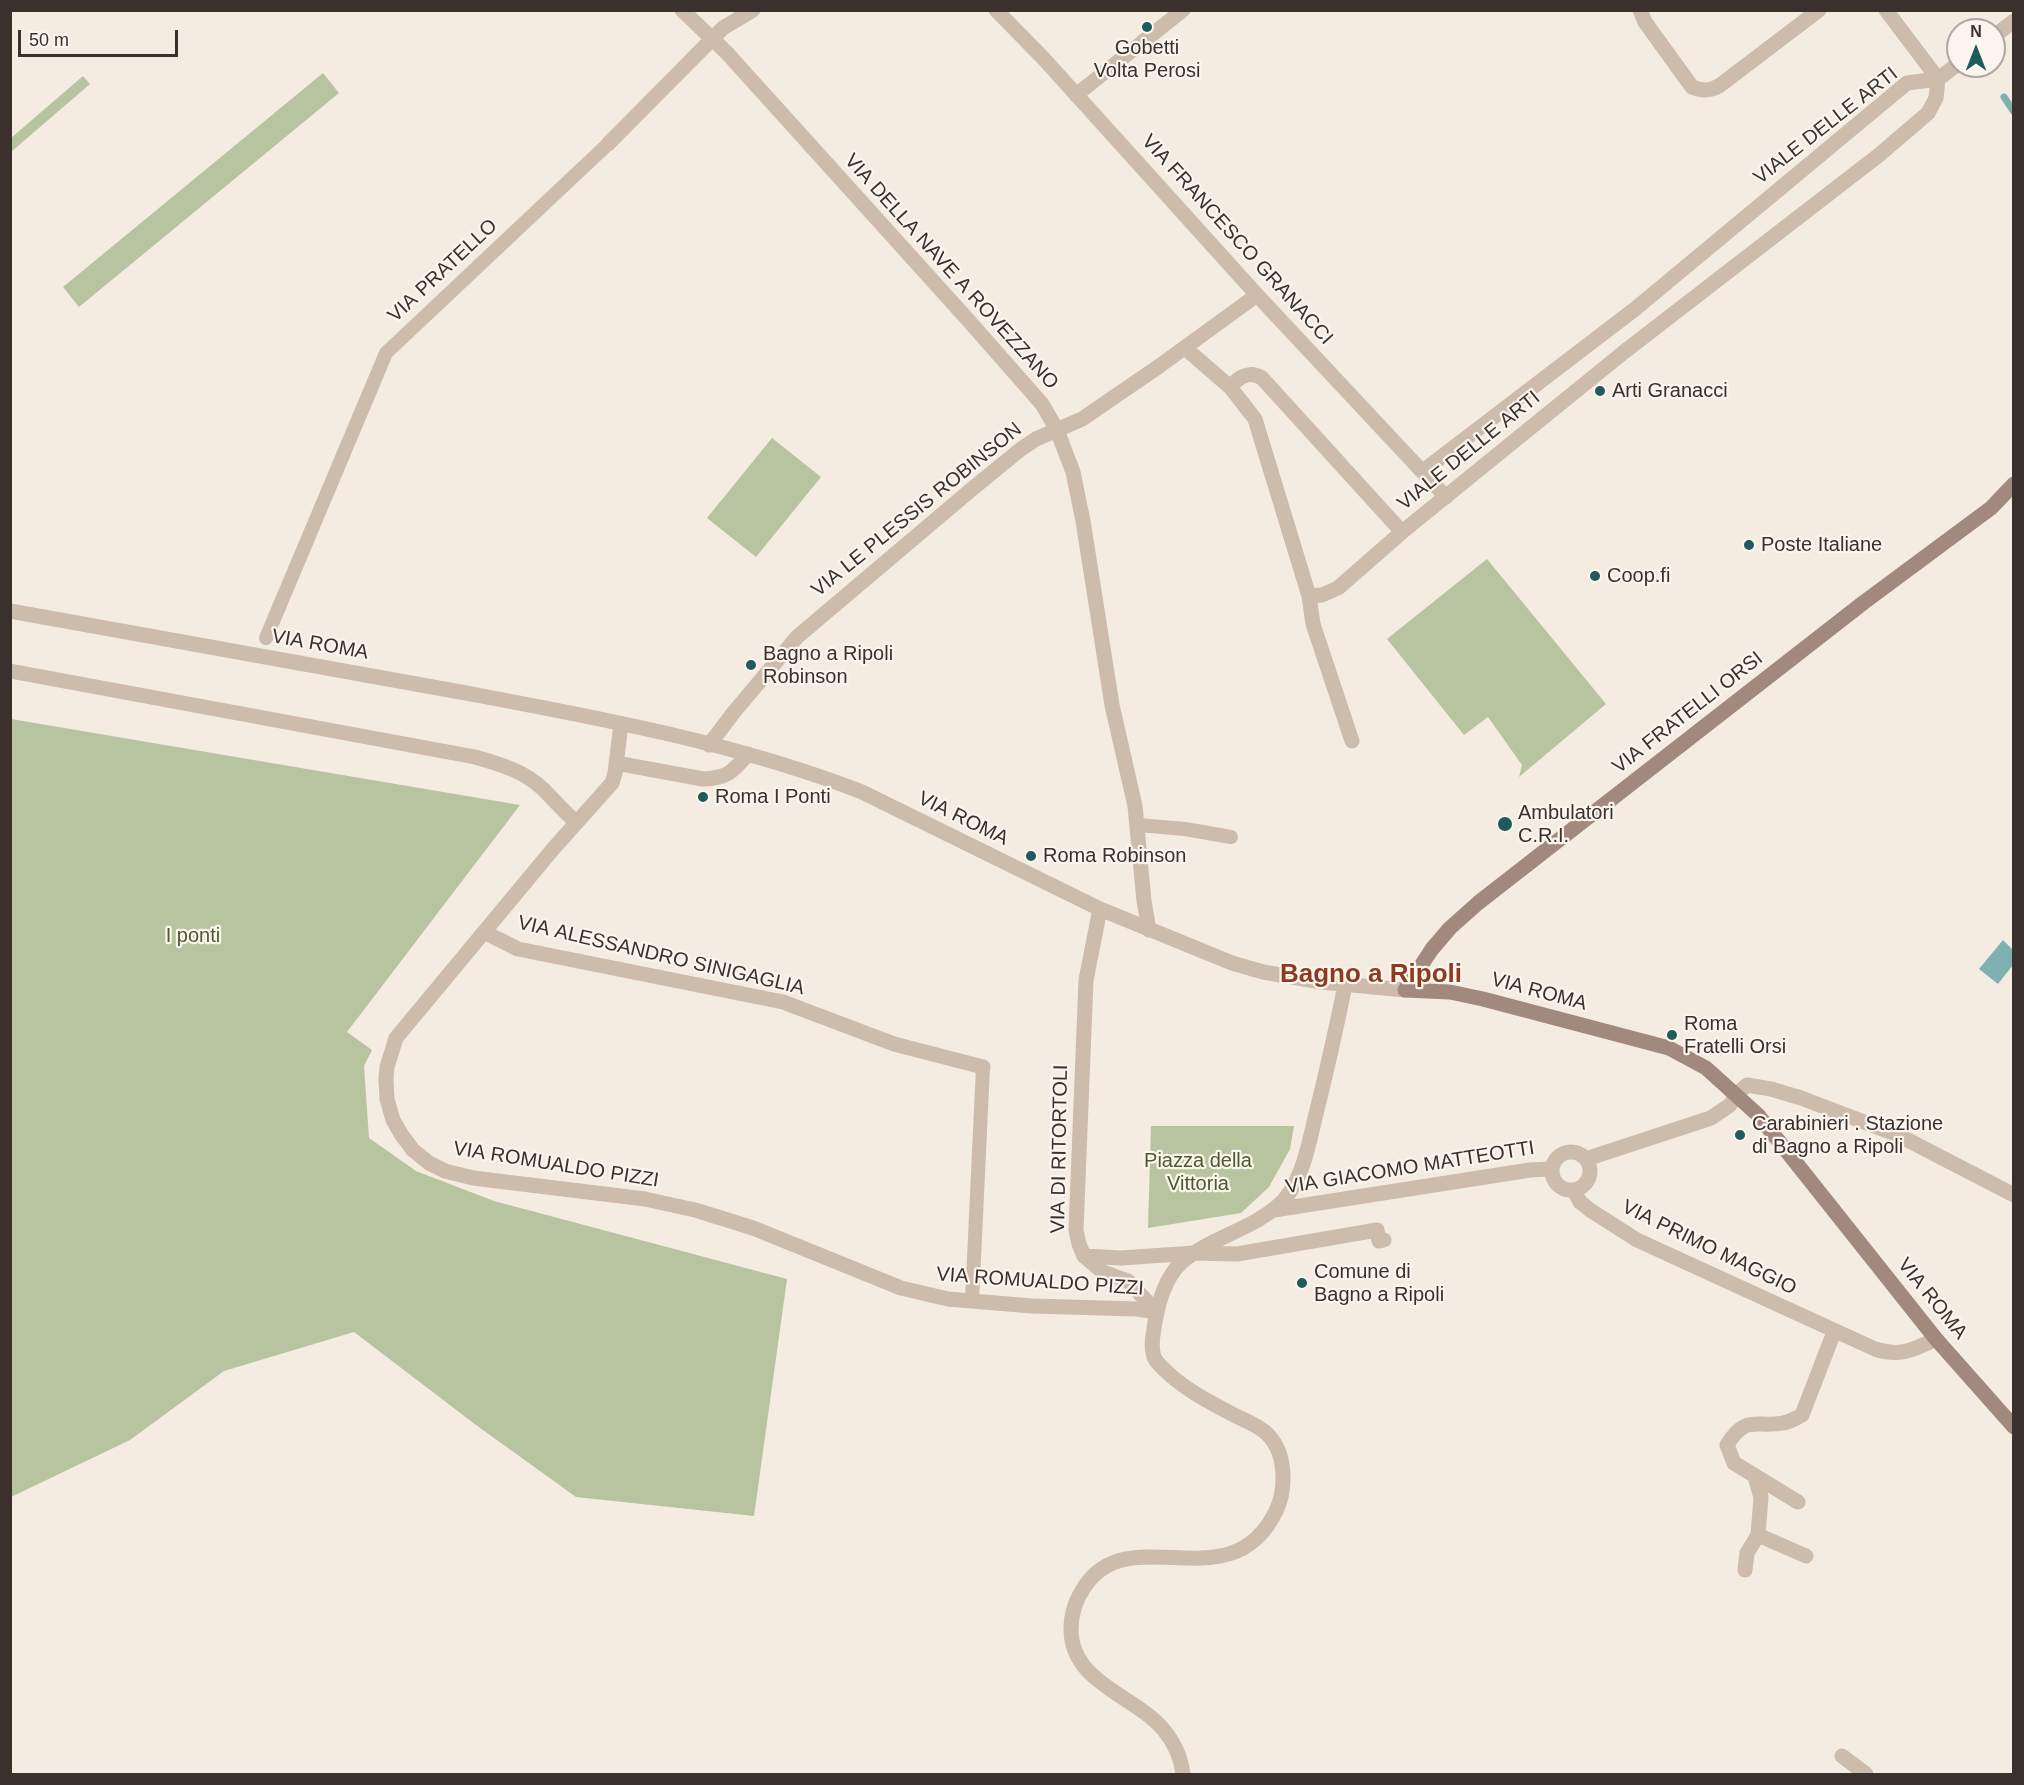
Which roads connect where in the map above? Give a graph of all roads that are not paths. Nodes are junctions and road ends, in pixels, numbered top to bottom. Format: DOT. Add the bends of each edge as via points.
graph roads {
  1 [pos="681,10"];
  2 [pos="753,10"];
  3 [pos="996,10"];
  4 [pos="1183,10"];
  5 [pos="1640,10"];
  6 [pos="1819,10"];
  7 [pos="1886,10"];
  8 [pos="712,40"];
  9 [pos="1946,73"];
  10 [pos="1938,79"];
  11 [pos="1076,95"];
  12 [pos="608,144"];
  13 [pos="1257,295"];
  14 [pos="1635,309"];
  15 [pos="1652,330"];
  16 [pos="1185,348"];
  17 [pos="1230,387"];
  18 [pos="1057,430"];
  19 [pos="1422,471"];
  20 [pos="2013,484"];
  21 [pos="1446,497"];
  22 [pos="1402,532"];
  23 [pos="1309,596"];
  24 [pos="10,611"];
  25 [pos="266,638"];
  26 [pos="10,671"];
  27 [pos="621,724"];
  28 [pos="1352,741"];
  29 [pos="709,745"];
  30 [pos="748,754"];
  31 [pos="616,763"];
  32 [pos="576,822"];
  33 [pos="1138,825"];
  34 [pos="1232,837"];
  35 [pos="1100,909"];
  36 [pos="1149,930"];
  37 [pos="484,932"];
  38 [pos="1345,985"];
  39 [pos="1405,990"];
  40 [pos="983,1066"];
  41 [pos="1737,1094"];
  42 [pos="1586,1159"];
  43 [pos="1551,1169"];
  44 [pos="1574,1191"];
  45 [pos="2013,1195"];
  46 [pos="1274,1210"];
  47 [pos="1384,1240"];
  48 [pos="1194,1253"];
  49 [pos="1084,1256"];
  50 [pos="972,1301"];
  51 [pos="1157,1312"];
  52 [pos="1834,1332"];
  53 [pos="1936,1339"];
  54 [pos="2013,1427"];
  55 [pos="1755,1477"];
  56 [pos="1798,1502"];
  57 [pos="1758,1535"];
  58 [pos="1806,1556"];
  59 [pos="1745,1570"];
  60 [pos="1842,1756"];
  61 [pos="1183,1774"];
  62 [pos="1866,1774"];
  1 -- 8 [label="street, VIA DELLA NAVE A ROVEZZANO"];
  2 -- 8 [label="street, VIA PRATELLO" via="723,28"];
  3 -- 11 [label="street, VIA FRANCESCO GRANACCI"];
  4 -- 11 [label="street"];
  5 -- 6 [label="street" via="1692,87 1711,90"];
  7 -- 10 [label="street"];
  8 -- 12 [label="street, VIA PRATELLO"];
  8 -- 18 [label="street, VIA DELLA NAVE A ROVEZZANO" via="1042,404"];
  9 -- 10 [label="street, VIALE DELLE ARTI"];
  10 -- 14 [label="street, VIALE DELLE ARTI" via="1908,83"];
  10 -- 15 [label="street, VIALE DELLE ARTI" via="1936,98 1928,113"];
  11 -- 13 [label="street, VIA FRANCESCO GRANACCI"];
  12 -- 25 [label="street, VIA PRATELLO" via="386,353"];
  13 -- 16 [label="street, VIA LE PLESSIS ROBINSON"];
  13 -- 19 [label="street, VIA FRANCESCO GRANACCI"];
  14 -- 15 [label="street"];
  14 -- 19 [label="street, VIALE DELLE ARTI"];
  15 -- 21 [label="street, VIALE DELLE ARTI"];
  16 -- 17 [label="street"];
  16 -- 18 [label="street, VIA LE PLESSIS ROBINSON" via="1082,418"];
  17 -- 22 [label="street" via="1251,374 1262,378"];
  17 -- 23 [label="street" via="1250,410 1260,431"];
  18 -- 29 [label="street, VIA LE PLESSIS ROBINSON" via="1022,449 814,621 779,657"];
  18 -- 33 [label="street, VIA DELLA NAVE A ROVEZZANO" via="1073,472 1112,705"];
  19 -- 21 [label="street, VIA FRANCESCO GRANACCI"];
  20 -- 39 [label="main road, VIA FRATELLI ORSI" via="1991,508 1478,903 1432,949"];
  21 -- 22 [label="street, VIALE DELLE ARTI"];
  22 -- 23 [label="street, VIALE DELLE ARTI" via="1338,588"];
  23 -- 28 [label="street" via="1313,624"];
  24 -- 27 [label="street, VIA ROMA"];
  26 -- 32 [label="street" via="498,763 541,787"];
  27 -- 29 [label="street, VIA ROMA"];
  27 -- 31 [label="street"];
  29 -- 30 [label="street, VIA ROMA"];
  30 -- 31 [label="street" via="730,772 714,779"];
  30 -- 35 [label="street, VIA ROMA" via="862,792"];
  31 -- 32 [label="street, VIA ROMUALDO PIZZI" via="612,783"];
  32 -- 37 [label="street, VIA ROMUALDO PIZZI"];
  33 -- 34 [label="street"];
  33 -- 36 [label="street, VIA DELLA NAVE A ROVEZZANO"];
  35 -- 36 [label="street, VIA ROMA"];
  35 -- 49 [label="street, VIA DI RITORTOLI" via="1086,980 1076,1230"];
  36 -- 38 [label="street, VIA ROMA" via="1263,972"];
  37 -- 40 [label="street, VIA ALESSANDRO SINIGAGLIA" via="518,949 783,1002 894,1044"];
  37 -- 50 [label="street, VIA ROMUALDO PIZZI" via="404,1027 388,1061 387,1099 393,1120 413,1150 429,1163 473,1178 645,1199 695,1210 753,1228 901,1288"];
  38 -- 39 [label="street, VIA ROMA"];
  38 -- 46 [label="street" via="1306,1154 1289,1193"];
  39 -- 41 [label="main road, VIA ROMA" via="1450,992 1483,999 1669,1048 1706,1068"];
  40 -- 50 [label="street, VIA ALESSANDRO SINIGAGLIA"];
  41 -- 42 [label="street, VIA GIACOMO MATTEOTTI" via="1730,1105 1712,1118"];
  41 -- 45 [label="street" via="1747,1085 1801,1098 1898,1135"];
  41 -- 53 [label="main road, VIA ROMA" via="1783,1144"];
  42 -- 43 [label="street, VIA GIACOMO MATTEOTTI" via="1566,1152"];
  42 -- 44 [label="street" via="1589,1178"];
  43 -- 44 [label="street, VIA GIACOMO MATTEOTTI" via="1559,1187"];
  43 -- 46 [label="street, VIA GIACOMO MATTEOTTI"];
  44 -- 52 [label="street, VIA PRIMO MAGGIO" via="1590,1210 1637,1240"];
  46 -- 48 [label="street"];
  47 -- 48 [label="street" via="1379,1241 1377,1230 1237,1254"];
  48 -- 49 [label="street" via="1121,1258"];
  48 -- 51 [label="street" via="1175,1270"];
  49 -- 51 [label="street, VIA DI RITORTOLI" via="1103,1272 1128,1281"];
  50 -- 51 [label="street, VIA ROMUALDO PIZZI"];
  51 -- 61 [label="street" via="1153,1348 1161,1366 1204,1399 1264,1431 1279,1450 1283,1472 1276,1512 1253,1541 1224,1556 1205,1559 1125,1558 1095,1574 1074,1608 1072,1638 1080,1659 1101,1683 1162,1727 1178,1752"];
  52 -- 53 [label="street, VIA PRIMO MAGGIO" via="1887,1353 1906,1352"];
  52 -- 55 [label="street" via="1802,1415 1784,1423 1751,1424 1736,1431 1728,1445 1734,1463"];
  53 -- 54 [label="main road, VIA ROMA"];
  55 -- 56 [label="street"];
  55 -- 57 [label="street" via="1761,1497"];
  57 -- 58 [label="street"];
  57 -- 59 [label="street" via="1747,1553"];
  60 -- 62 [label="street"];
}
